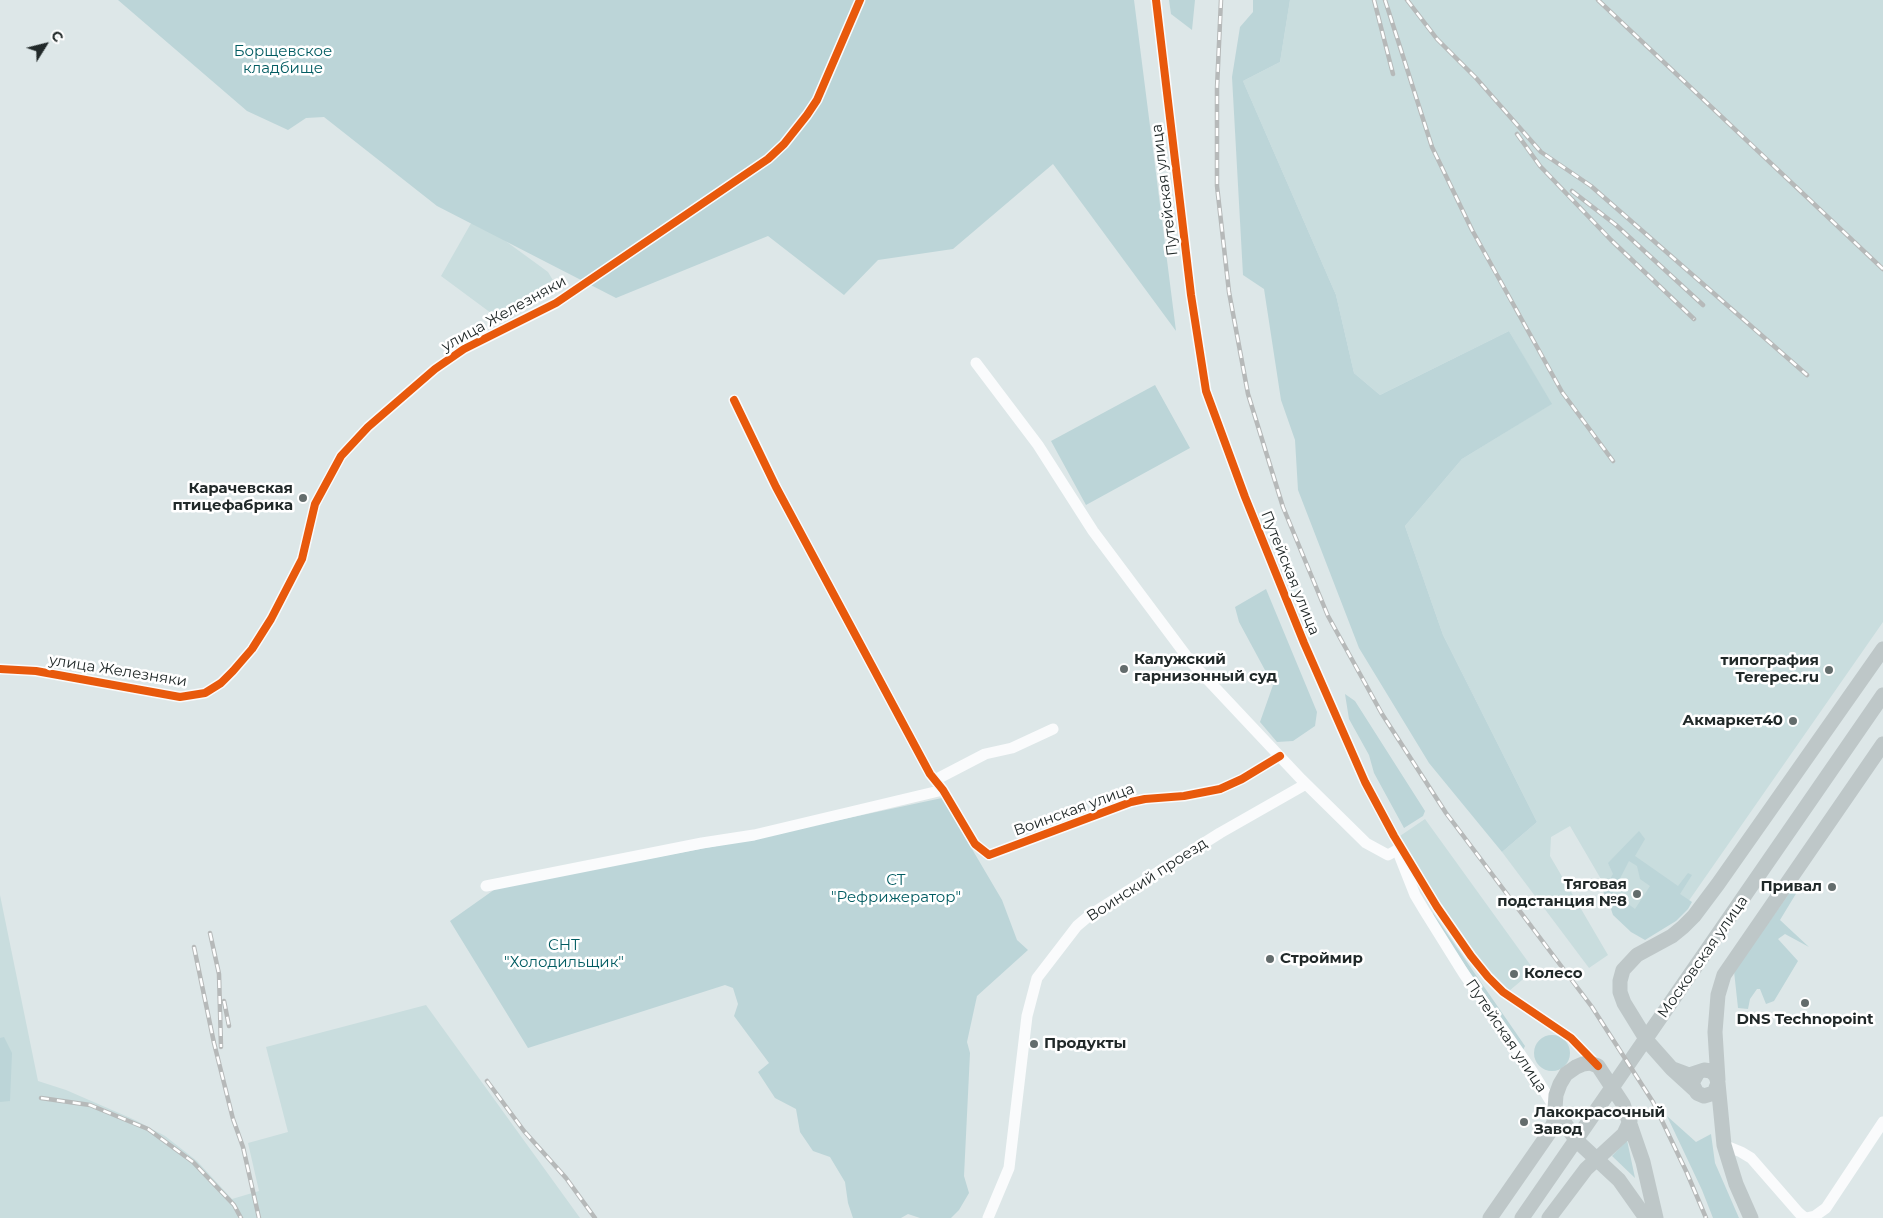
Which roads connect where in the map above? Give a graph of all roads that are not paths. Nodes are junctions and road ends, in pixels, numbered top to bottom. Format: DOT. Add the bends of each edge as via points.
graph roads {
  1 [pos="860,0"];
  2 [pos="1156,0"];
  3 [pos="976,363"];
  4 [pos="734,400"];
  5 [pos="1883,650"];
  6 [pos="0,669"];
  7 [pos="1883,695"];
  8 [pos="1053,729"];
  9 [pos="1883,744"];
  10 [pos="1280,756"];
  11 [pos="1306,784"];
  12 [pos="939,785"];
  13 [pos="1394,836"];
  14 [pos="1397,850"];
  15 [pos="486,886"];
  16 [pos="1715,1032"];
  17 [pos="1598,1066"];
  18 [pos="1672,1069"];
  19 [pos="1699,1072"];
  20 [pos="1718,1082"];
  21 [pos="1696,1092"];
  22 [pos="1556,1110"];
  23 [pos="1630,1121"];
  24 [pos="1883,1122"];
  25 [pos="1723,1140"];
  26 [pos="1596,1160"];
  27 [pos="1803,1216"];
  28 [pos="988,1218"];
  29 [pos="1490,1218"];
  30 [pos="1522,1218"];
  31 [pos="1549,1218"];
  32 [pos="1646,1218"];
  33 [pos="1656,1218"];
  34 [pos="1751,1218"];
  1 -- 6 [label="street, улица Железняки" via="816,100 801,123 768,160 556,303 464,350 435,369 368,427 341,456 315,504 302,559 271,619 252,649 221,683 205,693 180,697 36,671"];
  2 -- 13 [label="street, Путейская улица" via="1191,295 1206,391 1304,644 1365,782"];
  3 -- 10 [label="street" via="1038,445 1093,531 1191,662"];
  4 -- 12 [label="street" via="780,496 930,774"];
  5 -- 18 [label="main road" via="1694,916 1672,936 1637,955 1623,970 1620,992 1624,1003 1648,1042"];
  7 -- 30 [label="main road, Московская улица"];
  8 -- 12 [label="street" via="1012,748 985,754"];
  9 -- 16 [label="main road" via="1724,976 1718,995"];
  10 -- 11 [label="street"];
  10 -- 12 [label="street, Воинская улица" via="1220,789 1131,802 989,855 975,844"];
  11 -- 14 [label="street" via="1366,843 1388,855"];
  11 -- 28 [label="street, Воинский проезд" via="1220,833 1090,915 1037,978 1027,1016 1009,1168"];
  12 -- 15 [label="street" via="754,835"];
  13 -- 14 [label="street, Путейская улица"];
  13 -- 17 [label="street, Путейская улица" via="1437,907 1488,977 1512,999 1571,1038"];
  14 -- 22 [label="street, Путейская улица" via="1424,910"];
  16 -- 19 [label="main road" via="1710,1054"];
  16 -- 20 [label="main road"];
  17 -- 22 [label="main road" via="1583,1064 1566,1074 1556,1095"];
  17 -- 23 [label="main road, Путейская улица"];
  18 -- 19 [label="main road" via="1682,1074"];
  18 -- 21 [label="main road"];
  19 -- 20 [label="main road" via="1711,1072"];
  19 -- 21 [label="main road" via="1693,1080"];
  20 -- 21 [label="main road" via="1711,1095"];
  20 -- 25 [label="main road"];
  21 -- 25 [label="main road" via="1713,1114"];
  22 -- 26 [label="main road, Путейская улица" via="1576,1140"];
  22 -- 29 [label="main road" via="1550,1133"];
  23 -- 26 [label="main road" via="1624,1134"];
  23 -- 33 [label="main road, Путейская улица"];
  24 -- 27 [label="street" via="1826,1208 1815,1216"];
  25 -- 27 [label="street" via="1751,1158"];
  25 -- 34 [label="main road" via="1736,1184"];
  26 -- 31 [label="main road"];
  26 -- 32 [label="main road, Путейская улица" via="1619,1180"];
}
